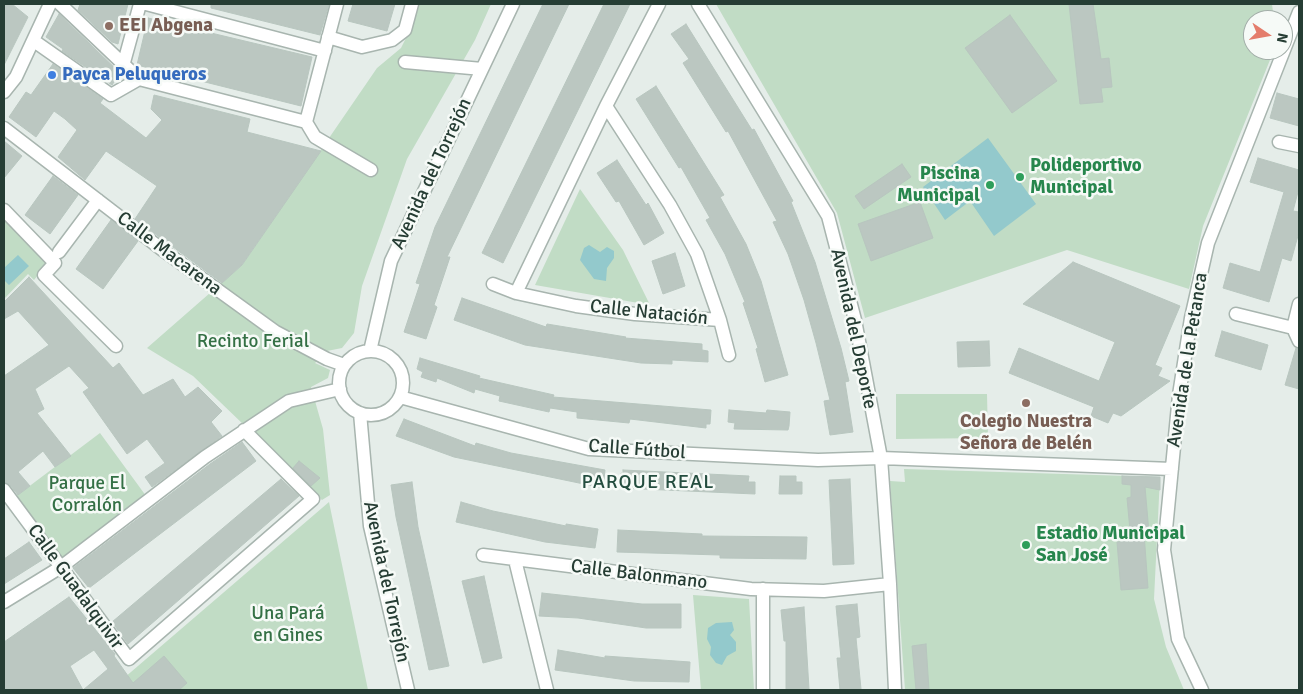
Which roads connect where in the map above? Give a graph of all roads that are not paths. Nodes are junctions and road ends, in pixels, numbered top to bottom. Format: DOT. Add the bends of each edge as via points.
graph roads {
  1 [pos="50,4"];
  2 [pos="60,4"];
  3 [pos="140,4"];
  4 [pos="146,4"];
  5 [pos="337,4"];
  6 [pos="412,4"];
  7 [pos="513,4"];
  8 [pos="659,4"];
  9 [pos="698,4"];
  10 [pos="1299,12"];
  11 [pos="328,37"];
  12 [pos="34,41"];
  13 [pos="325,51"];
  14 [pos="405,62"];
  15 [pos="123,66"];
  16 [pos="482,69"];
  17 [pos="139,79"];
  18 [pos="4,92"];
  19 [pos="606,106"];
  20 [pos="306,122"];
  21 [pos="4,128"];
  22 [pos="1279,142"];
  23 [pos="1299,146"];
  24 [pos="371,170"];
  25 [pos="98,200"];
  26 [pos="4,210"];
  27 [pos="59,252"];
  28 [pos="493,284"];
  29 [pos="516,293"];
  30 [pos="1299,304"];
  31 [pos="1236,314"];
  32 [pos="720,320"];
  33 [pos="1293,328"];
  34 [pos="1299,341"];
  35 [pos="116,346"];
  36 [pos="370,351"];
  37 [pos="730,355"];
  38 [pos="344,365"];
  39 [pos="340,389"];
  40 [pos="400,397"];
  41 [pos="360,413"];
  42 [pos="244,430"];
  43 [pos="881,458"];
  44 [pos="1172,468"];
  45 [pos="4,490"];
  46 [pos="483,555"];
  47 [pos="515,560"];
  48 [pos="62,567"];
  49 [pos="890,584"];
  50 [pos="763,589"];
  51 [pos="4,602"];
  52 [pos="408,690"];
  53 [pos="547,690"];
  54 [pos="763,690"];
  55 [pos="895,690"];
  56 [pos="1202,690"];
  1 -- 12 [label="street"];
  2 -- 15 [label="street"];
  3 -- 15 [label="street"];
  4 -- 13 [label="street"];
  5 -- 11 [label="street"];
  6 -- 11 [label="street" via="404,30 392,40 362,47"];
  7 -- 16 [label="street, Avenida del Torrejón"];
  8 -- 19 [label="street"];
  9 -- 43 [label="street, Avenida del Deporte" via="828,216 855,320"];
  10 -- 44 [label="street, Avenida de la Petanca" via="1208,243 1191,318"];
  11 -- 13 [label="street"];
  12 -- 17 [label="street" via="110,95"];
  12 -- 18 [label="street" via="16,77"];
  13 -- 20 [label="street"];
  14 -- 16 [label="street"];
  15 -- 17 [label="street"];
  16 -- 36 [label="street, Avenida del Torrejón" via="391,261"];
  17 -- 20 [label="street"];
  19 -- 29 [label="street"];
  19 -- 32 [label="street, Calle Natación" via="670,205 697,254"];
  20 -- 24 [label="street" via="315,137"];
  21 -- 25 [label="street, Calle Macarena"];
  22 -- 23 [label="street"];
  25 -- 27 [label="street"];
  25 -- 38 [label="street, Calle Macarena" via="276,332"];
  26 -- 35 [label="street" via="55,263 44,275"];
  28 -- 29 [label="street, Calle Natación"];
  29 -- 32 [label="street, Calle Natación" via="626,313"];
  30 -- 33 [label="street"];
  31 -- 33 [label="street"];
  32 -- 37 [label="street"];
  33 -- 34 [label="street"];
  36 -- 38 [label="street" via="359,353"];
  36 -- 40 [label="street" via="384,353 400,368 403,386"];
  38 -- 39 [label="street"];
  39 -- 41 [label="street" via="344,400"];
  39 -- 42 [label="street" via="289,401"];
  40 -- 41 [label="street" via="390,410 380,414"];
  40 -- 43 [label="street, Calle Fútbol" via="588,449 818,460"];
  41 -- 52 [label="street, Avenida del Torrejón" via="370,526"];
  42 -- 48 [label="street"];
  42 -- 48 [label="street, Calle Guadalquivir" via="313,499 129,659"];
  43 -- 44 [label="street, Calle Fútbol"];
  43 -- 49 [label="street, Avenida del Deporte"];
  44 -- 56 [label="street, Avenida de la Petanca" via="1164,550 1178,638"];
  45 -- 48 [label="street, Calle Guadalquivir"];
  46 -- 47 [label="street, Calle Balonmano"];
  47 -- 50 [label="street, Calle Balonmano"];
  47 -- 53 [label="street"];
  48 -- 51 [label="street"];
  49 -- 50 [label="street, Calle Balonmano" via="824,591"];
  49 -- 55 [label="street, Avenida del Deporte"];
  50 -- 54 [label="street"];
}
